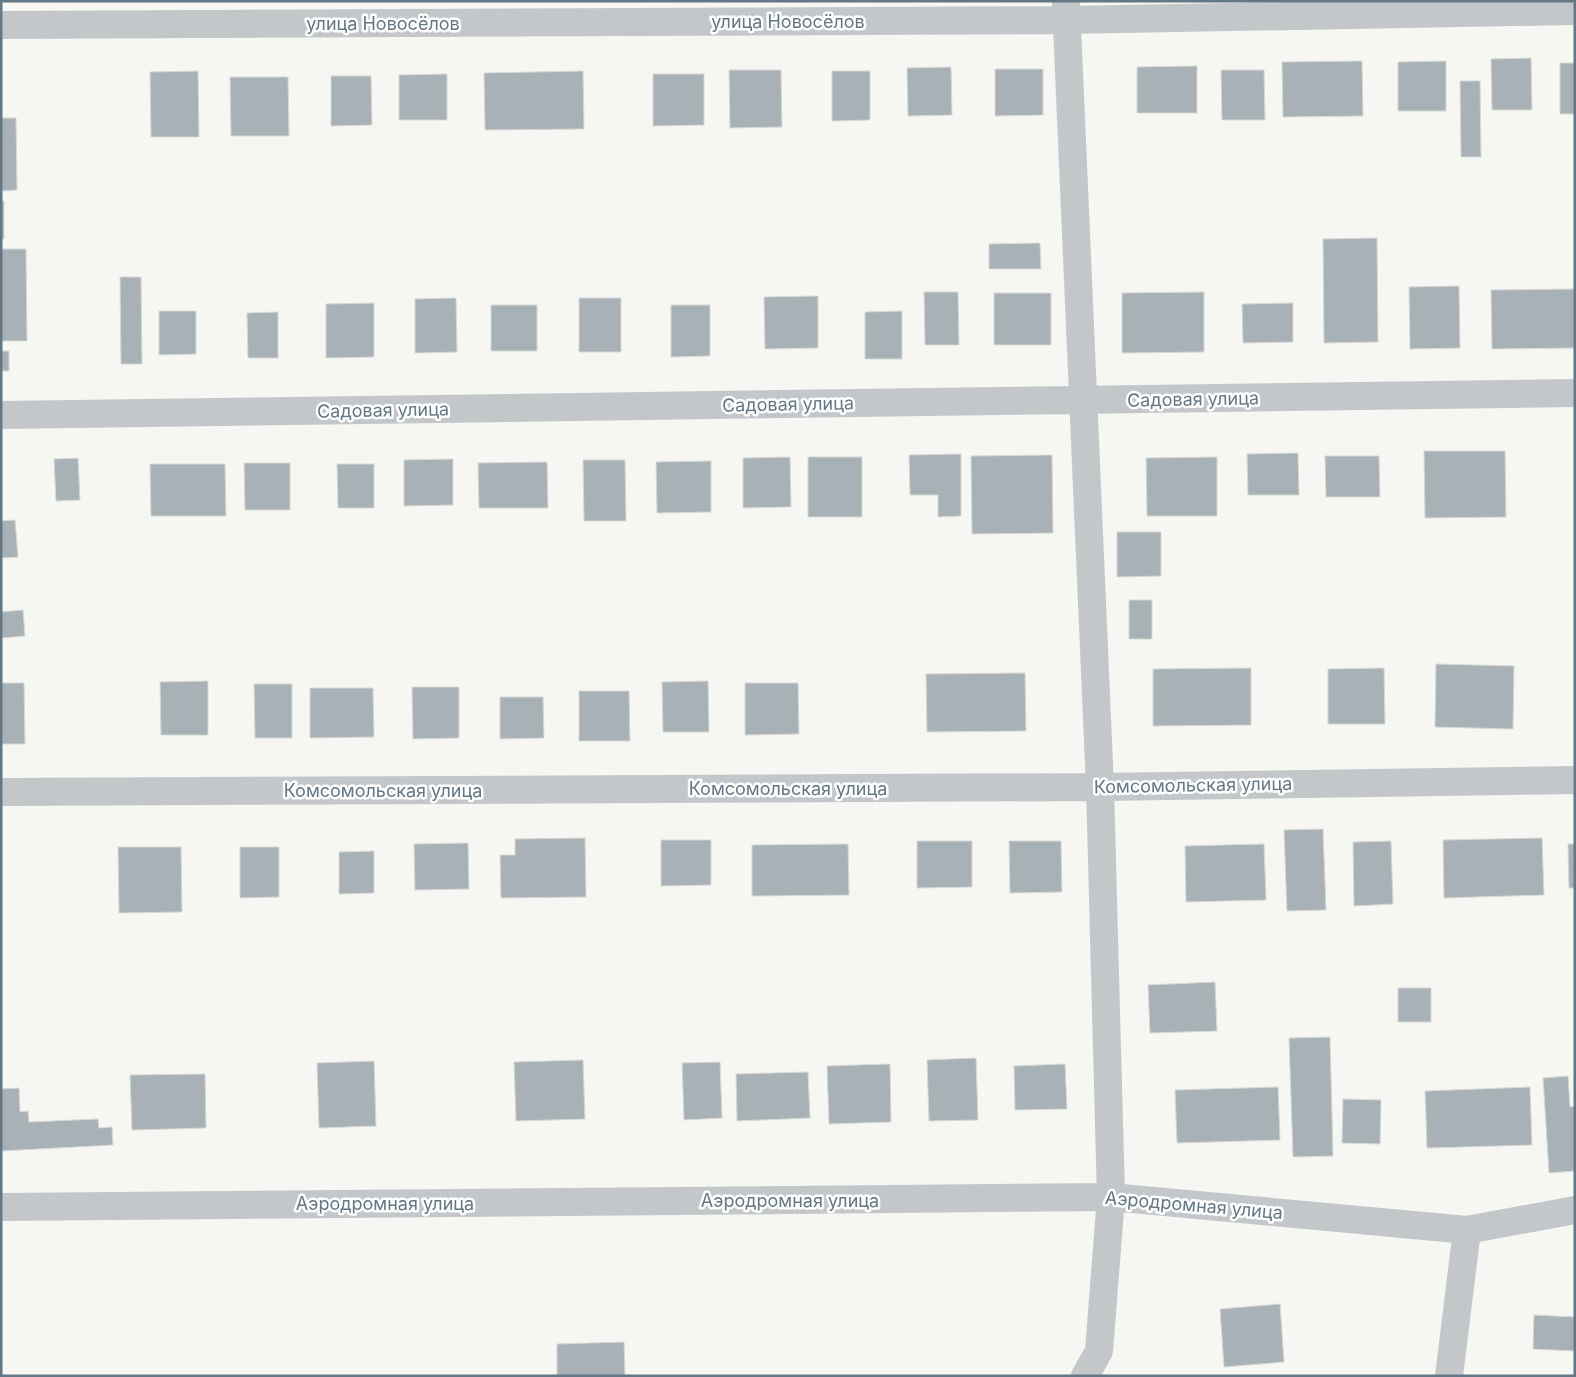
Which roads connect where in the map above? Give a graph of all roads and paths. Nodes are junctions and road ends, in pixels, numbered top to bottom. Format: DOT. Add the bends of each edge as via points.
graph roads {
  1 [pos="1066,10"];
  2 [pos="1575,11"];
  3 [pos="1,25"];
  4 [pos="1575,393"];
  5 [pos="1082,400"];
  6 [pos="1,415"];
  7 [pos="1575,780"];
  8 [pos="1100,787"];
  9 [pos="1,792"];
  10 [pos="1111,1197"];
  11 [pos="1,1206"];
  12 [pos="1575,1210"];
  13 [pos="1467,1230"];
  14 [pos="1085,1376"];
  15 [pos="1449,1376"];
  1 -- 2 [label="street, улица Новосёлов"];
  1 -- 3 [label="street, улица Новосёлов"];
  1 -- 5 [label="street"];
  4 -- 5 [label="street, Садовая улица"];
  5 -- 6 [label="street, Садовая улица"];
  5 -- 8 [label="street"];
  7 -- 8 [label="street, Комсомольская улица"];
  8 -- 9 [label="street, Комсомольская улица"];
  8 -- 10 [label="street"];
  10 -- 11 [label="street, Аэродромная улица"];
  10 -- 13 [label="street, Аэродромная улица"];
  10 -- 14 [label="street" via="1099,1351"];
  12 -- 13 [label="street, Аэродромная улица"];
  13 -- 15 [label="street"];
}
